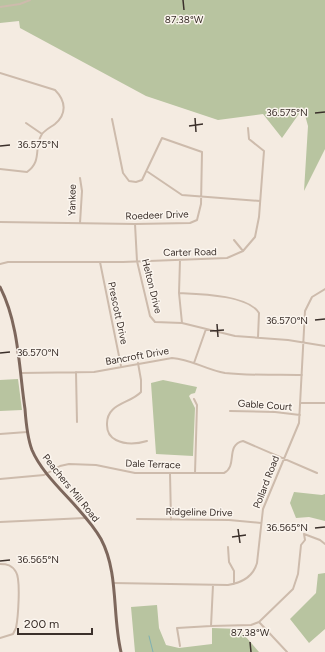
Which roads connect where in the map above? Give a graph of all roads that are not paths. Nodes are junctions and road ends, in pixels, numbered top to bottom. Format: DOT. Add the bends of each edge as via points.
graph roads {
  1 [pos="30,0"];
  2 [pos="0,7"];
  3 [pos="0,73"];
  4 [pos="112,119"];
  5 [pos="26,123"];
  6 [pos="248,128"];
  7 [pos="42,134"];
  8 [pos="0,169"];
  9 [pos="148,171"];
  10 [pos="80,178"];
  11 [pos="201,197"];
  12 [pos="260,201"];
  13 [pos="0,222"];
  14 [pos="80,223"];
  15 [pos="135,224"];
  16 [pos="234,240"];
  17 [pos="243,251"];
  18 [pos="180,260"];
  19 [pos="137,261"];
  20 [pos="100,262"];
  21 [pos="0,264"];
  22 [pos="0,287"];
  23 [pos="325,289"];
  24 [pos="179,294"];
  25 [pos="182,323"];
  26 [pos="206,329"];
  27 [pos="258,337"];
  28 [pos="303,342"];
  29 [pos="325,346"];
  30 [pos="138,363"];
  31 [pos="194,363"];
  32 [pos="121,366"];
  33 [pos="76,372"];
  34 [pos="20,373"];
  35 [pos="302,375"];
  36 [pos="194,399"];
  37 [pos="301,403"];
  38 [pos="325,403"];
  39 [pos="230,411"];
  40 [pos="300,415"];
  41 [pos="77,422"];
  42 [pos="28,432"];
  43 [pos="0,434"];
  44 [pos="147,441"];
  45 [pos="284,458"];
  46 [pos="170,473"];
  47 [pos="195,473"];
  48 [pos="317,473"];
  49 [pos="48,474"];
  50 [pos="0,478"];
  51 [pos="87,517"];
  52 [pos="137,519"];
  53 [pos="171,520"];
  54 [pos="0,522"];
  55 [pos="261,523"];
  56 [pos="325,544"];
  57 [pos="228,547"];
  58 [pos="0,564"];
  59 [pos="113,583"];
  60 [pos="234,584"];
  61 [pos="213,585"];
  62 [pos="259,622"];
  63 [pos="211,626"];
  64 [pos="0,638"];
  65 [pos="180,646"];
  66 [pos="121,652"];
  67 [pos="287,652"];
  1 -- 2 [label="street"];
  3 -- 7 [label="street" via="55,90 61,96 64,113"];
  4 -- 9 [label="street" via="125,178 136,182 142,180"];
  5 -- 7 [label="street"];
  6 -- 12 [label="street" via="249,139 264,151"];
  7 -- 8 [label="street" via="36,163 32,168 27,172"];
  9 -- 11 [label="street" via="182,195"];
  9 -- 11 [label="street, Roedeer Drive" via="162,138 202,152"];
  10 -- 14 [label="street, Yankee"];
  11 -- 12 [label="street"];
  11 -- 15 [label="street, Roedeer Drive" via="197,220 190,223"];
  12 -- 17 [label="street" via="255,237"];
  13 -- 14 [label="street, Roedeer Drive"];
  14 -- 15 [label="street, Roedeer Drive"];
  15 -- 19 [label="street, Helton Drive"];
  16 -- 17 [label="street"];
  17 -- 18 [label="street, Carter Road" via="227,258"];
  18 -- 19 [label="street, Carter Road"];
  18 -- 24 [label="street"];
  19 -- 20 [label="street, Carter Road"];
  19 -- 25 [label="street, Helton Drive" via="150,316 155,322"];
  20 -- 21 [label="street, Carter Road"];
  20 -- 32 [label="street, Prescott Drive"];
  22 -- 34 [label="main road, Peachers Mill Road" via="12,319"];
  23 -- 28 [label="street, Pollard Road" via="312,297 308,304 303,322"];
  24 -- 25 [label="street"];
  24 -- 27 [label="street" via="221,297 252,305 259,313"];
  25 -- 26 [label="street, Helton Drive"];
  26 -- 27 [label="street, Helton Drive" via="235,336"];
  26 -- 31 [label="street"];
  27 -- 28 [label="street, Helton Drive"];
  28 -- 29 [label="street, Helton Drive"];
  28 -- 35 [label="street, Pollard Road"];
  30 -- 31 [label="street, Bancroft Drive" via="168,358"];
  30 -- 32 [label="street, Bancroft Drive"];
  30 -- 44 [label="street" via="141,392 114,408 107,421 107,430 111,436 124,442"];
  31 -- 35 [label="street, Bancroft Drive" via="225,373"];
  32 -- 33 [label="street, Bancroft Drive"];
  33 -- 34 [label="street, Bancroft Drive"];
  33 -- 41 [label="street"];
  34 -- 42 [label="main road, Peachers Mill Road"];
  35 -- 37 [label="street, Pollard Road"];
  36 -- 47 [label="street"];
  37 -- 38 [label="street"];
  37 -- 40 [label="street, Pollard Road"];
  39 -- 40 [label="street, Gable Court"];
  40 -- 45 [label="street, Pollard Road"];
  42 -- 43 [label="street"];
  42 -- 49 [label="main road, Peachers Mill Road" via="35,456"];
  45 -- 47 [label="street, Dale Terrace" via="248,442 241,442 234,446 228,470 219,474"];
  45 -- 48 [label="street"];
  45 -- 55 [label="street, Pollard Road" via="265,504"];
  46 -- 47 [label="street, Dale Terrace"];
  46 -- 49 [label="street, Dale Terrace" via="135,473 96,465 69,464 60,466"];
  46 -- 53 [label="street"];
  49 -- 50 [label="street, Dale Terrace"];
  49 -- 51 [label="main road, Peachers Mill Road"];
  51 -- 54 [label="street"];
  51 -- 59 [label="main road, Peachers Mill Road" via="106,550"];
  52 -- 53 [label="street, Ridgeline Drive"];
  53 -- 55 [label="street, Ridgeline Drive"];
  55 -- 60 [label="street, Pollard Road" via="256,568 247,578"];
  56 -- 62 [label="street" via="304,534 305,540 301,545 294,589"];
  57 -- 60 [label="street" via="228,562 234,571"];
  58 -- 64 [label="street" via="13,568 18,578 16,628 13,634"];
  59 -- 61 [label="street, Pollard Road"];
  59 -- 66 [label="main road, Peachers Mill Road"];
  60 -- 61 [label="street, Pollard Road"];
  61 -- 63 [label="street"];
  62 -- 63 [label="street" via="250,625"];
  62 -- 67 [label="street"];
  63 -- 65 [label="street" via="177,628"];
}
